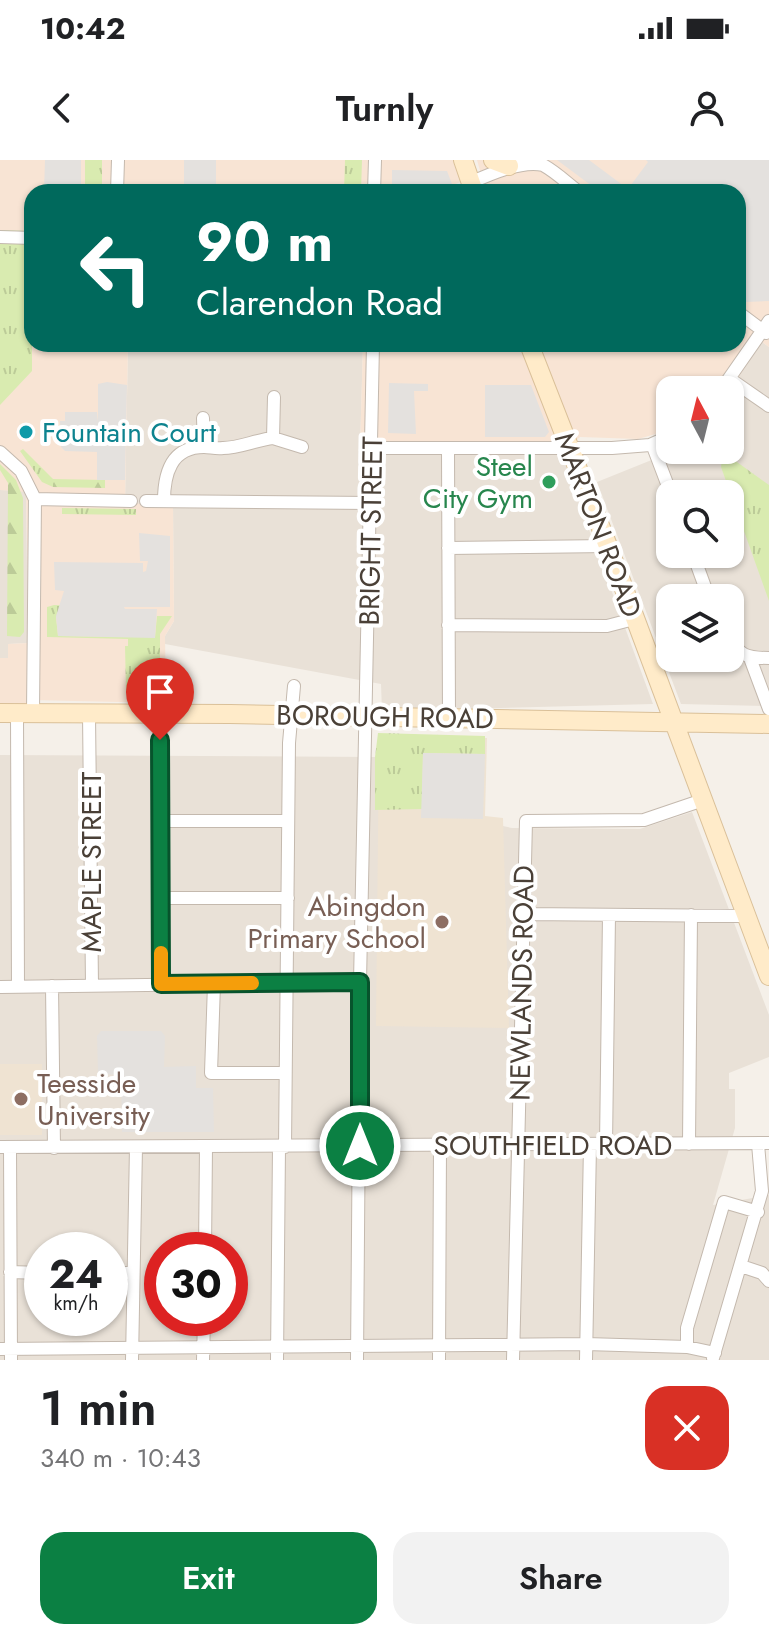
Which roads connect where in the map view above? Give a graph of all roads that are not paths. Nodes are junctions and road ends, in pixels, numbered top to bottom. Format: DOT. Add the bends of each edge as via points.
graph roads {
  1 [pos="118,160"];
  2 [pos="375,160"];
  3 [pos="463,160"];
  4 [pos="501,163"];
  5 [pos="117,184"];
  6 [pos="374,184"];
  7 [pos="471,184"];
  8 [pos="476,184"];
  9 [pos="568,184"];
  10 [pos="0,237"];
  11 [pos="24,238"];
  12 [pos="746,317"];
  13 [pos="767,329"];
  14 [pos="373,352"];
  15 [pos="532,352"];
  16 [pos="732,376"];
  17 [pos="744,389"];
  18 [pos="274,397"];
  19 [pos="769,406"];
  20 [pos="203,418"];
  21 [pos="273,438"];
  22 [pos="656,442"];
  23 [pos="651,444"];
  24 [pos="569,446"];
  25 [pos="204,447"];
  26 [pos="302,447"];
  27 [pos="373,448"];
  28 [pos="448,448"];
  29 [pos="0,452"];
  30 [pos="665,480"];
  31 [pos="35,499"];
  32 [pos="131,501"];
  33 [pos="146,501"];
  34 [pos="164,501"];
  35 [pos="371,503"];
  36 [pos="608,546"];
  37 [pos="448,548"];
  38 [pos="634,619"];
  39 [pos="448,625"];
  40 [pos="744,654"];
  41 [pos="750,658"];
  42 [pos="769,658"];
  43 [pos="294,686"];
  44 [pos="769,709"];
  45 [pos="17,713"];
  46 [pos="160,713"];
  47 [pos="89,714"];
  48 [pos="293,717"];
  49 [pos="367,717"];
  50 [pos="449,717"];
  51 [pos="674,722"];
  52 [pos="769,724"];
  53 [pos="703,800"];
  54 [pos="160,821"];
  55 [pos="288,821"];
  56 [pos="160,898"];
  57 [pos="288,898"];
  58 [pos="525,914"];
  59 [pos="609,915"];
  60 [pos="691,915"];
  61 [pos="746,916"];
  62 [pos="769,976"];
  63 [pos="360,982"];
  64 [pos="287,983"];
  65 [pos="161,984"];
  66 [pos="214,984"];
  67 [pos="92,985"];
  68 [pos="52,986"];
  69 [pos="0,987"];
  70 [pos="18,987"];
  71 [pos="285,1073"];
  72 [pos="689,1144"];
  73 [pos="763,1144"];
  74 [pos="519,1145"];
  75 [pos="590,1145"];
  76 [pos="606,1145"];
  77 [pos="360,1146"];
  78 [pos="440,1146"];
  79 [pos="5,1147"];
  80 [pos="136,1147"];
  81 [pos="206,1147"];
  82 [pos="282,1147"];
  83 [pos="54,1148"];
  84 [pos="758,1212"];
  85 [pos="205,1232"];
  86 [pos="741,1266"];
  87 [pos="10,1272"];
  88 [pos="24,1272"];
  89 [pos="128,1273"];
  90 [pos="133,1273"];
  91 [pos="769,1281"];
  92 [pos="586,1344"];
  93 [pos="440,1345"];
  94 [pos="513,1345"];
  95 [pos="357,1346"];
  96 [pos="684,1347"];
  97 [pos="7,1352"];
  98 [pos="278,1353"];
  99 [pos="132,1354"];
  100 [pos="203,1354"];
  101 [pos="714,1356"];
  102 [pos="357,1360"];
  103 [pos="439,1360"];
  104 [pos="513,1360"];
  105 [pos="586,1360"];
  106 [pos="678,1360"];
  1 -- 5 [label="street"];
  2 -- 6 [label="street"];
  3 -- 7 [label="street"];
  4 -- 8 [label="street"];
  4 -- 9 [label="street" via="540,163"];
  10 -- 11 [label="street"];
  12 -- 13 [label="street"];
  13 -- 16 [label="street"];
  14 -- 27 [label="street, BRIGHT STREET"];
  15 -- 24 [label="street, MARTON ROAD"];
  17 -- 19 [label="street"];
  18 -- 21 [label="street"];
  20 -- 25 [label="street"];
  21 -- 25 [label="street" via="228,448"];
  21 -- 26 [label="street"];
  22 -- 23 [label="street"];
  23 -- 24 [label="street"];
  23 -- 30 [label="street"];
  24 -- 28 [label="street"];
  24 -- 36 [label="street, MARTON ROAD"];
  25 -- 34 [label="street" via="184,452 169,465"];
  27 -- 28 [label="street"];
  27 -- 35 [label="street, BRIGHT STREET"];
  28 -- 37 [label="street"];
  29 -- 31 [label="street" via="21,471"];
  31 -- 32 [label="street"];
  31 -- 45 [label="street"];
  33 -- 34 [label="street"];
  34 -- 35 [label="street"];
  35 -- 49 [label="street, BRIGHT STREET"];
  36 -- 37 [label="street"];
  36 -- 38 [label="street, MARTON ROAD"];
  37 -- 39 [label="street"];
  38 -- 39 [label="street" via="607,626"];
  38 -- 51 [label="street, MARTON ROAD"];
  39 -- 50 [label="street"];
  40 -- 41 [label="street"];
  41 -- 42 [label="street"];
  41 -- 44 [label="street"];
  43 -- 48 [label="street"];
  45 -- 47 [label="street, BOROUGH ROAD"];
  45 -- 70 [label="street"];
  46 -- 47 [label="street, BOROUGH ROAD"];
  46 -- 48 [label="street, BOROUGH ROAD"];
  46 -- 54 [label="street"];
  47 -- 67 [label="street, MAPLE STREET"];
  48 -- 49 [label="street, BOROUGH ROAD"];
  48 -- 55 [label="street"];
  49 -- 50 [label="street, BOROUGH ROAD"];
  49 -- 63 [label="street, BRIGHT STREET"];
  50 -- 51 [label="street, BOROUGH ROAD"];
  51 -- 52 [label="street, BOROUGH ROAD"];
  51 -- 53 [label="street, MARTON ROAD"];
  53 -- 58 [label="street, NEWLANDS ROAD" via="644,820 526,821"];
  53 -- 61 [label="street, MARTON ROAD"];
  54 -- 55 [label="street"];
  54 -- 56 [label="street"];
  55 -- 57 [label="street"];
  56 -- 57 [label="street"];
  56 -- 65 [label="street"];
  57 -- 64 [label="street"];
  58 -- 59 [label="street"];
  58 -- 74 [label="street, NEWLANDS ROAD"];
  59 -- 60 [label="street"];
  59 -- 76 [label="street"];
  60 -- 61 [label="street"];
  60 -- 72 [label="street"];
  61 -- 62 [label="street, MARTON ROAD"];
  63 -- 64 [label="street"];
  63 -- 77 [label="street, BRIGHT STREET"];
  64 -- 66 [label="street"];
  64 -- 71 [label="street"];
  65 -- 66 [label="street"];
  65 -- 67 [label="street"];
  66 -- 71 [label="street" via="211,1073"];
  67 -- 68 [label="street"];
  68 -- 70 [label="street"];
  68 -- 83 [label="street"];
  69 -- 70 [label="street"];
  71 -- 82 [label="street"];
  72 -- 73 [label="street, SOUTHFIELD ROAD"];
  72 -- 76 [label="street, SOUTHFIELD ROAD"];
  73 -- 84 [label="street"];
  74 -- 75 [label="street, SOUTHFIELD ROAD"];
  74 -- 78 [label="street, SOUTHFIELD ROAD"];
  74 -- 94 [label="street, NEWLANDS ROAD"];
  75 -- 76 [label="street, SOUTHFIELD ROAD"];
  75 -- 92 [label="street"];
  77 -- 78 [label="street, SOUTHFIELD ROAD"];
  77 -- 82 [label="street, SOUTHFIELD ROAD"];
  77 -- 95 [label="street, BRIGHT STREET"];
  78 -- 93 [label="street"];
  79 -- 83 [label="street, SOUTHFIELD ROAD"];
  79 -- 87 [label="street"];
  80 -- 81 [label="street, SOUTHFIELD ROAD"];
  80 -- 83 [label="street, SOUTHFIELD ROAD"];
  80 -- 90 [label="street"];
  81 -- 82 [label="street, SOUTHFIELD ROAD"];
  81 -- 85 [label="street"];
  82 -- 98 [label="street"];
  84 -- 86 [label="street"];
  84 -- 96 [label="street" via="724,1202"];
  86 -- 91 [label="street"];
  86 -- 101 [label="street"];
  87 -- 88 [label="street"];
  87 -- 97 [label="street"];
  89 -- 90 [label="street"];
  90 -- 99 [label="street"];
  92 -- 94 [label="street"];
  92 -- 96 [label="street"];
  92 -- 105 [label="street"];
  93 -- 94 [label="street"];
  93 -- 95 [label="street"];
  93 -- 103 [label="street"];
  94 -- 104 [label="street, NEWLANDS ROAD"];
  95 -- 98 [label="street"];
  95 -- 102 [label="street, BRIGHT STREET"];
  96 -- 101 [label="street"];
  96 -- 106 [label="street"];
  97 -- 99 [label="street"];
  98 -- 100 [label="street"];
  99 -- 100 [label="street"];
}
